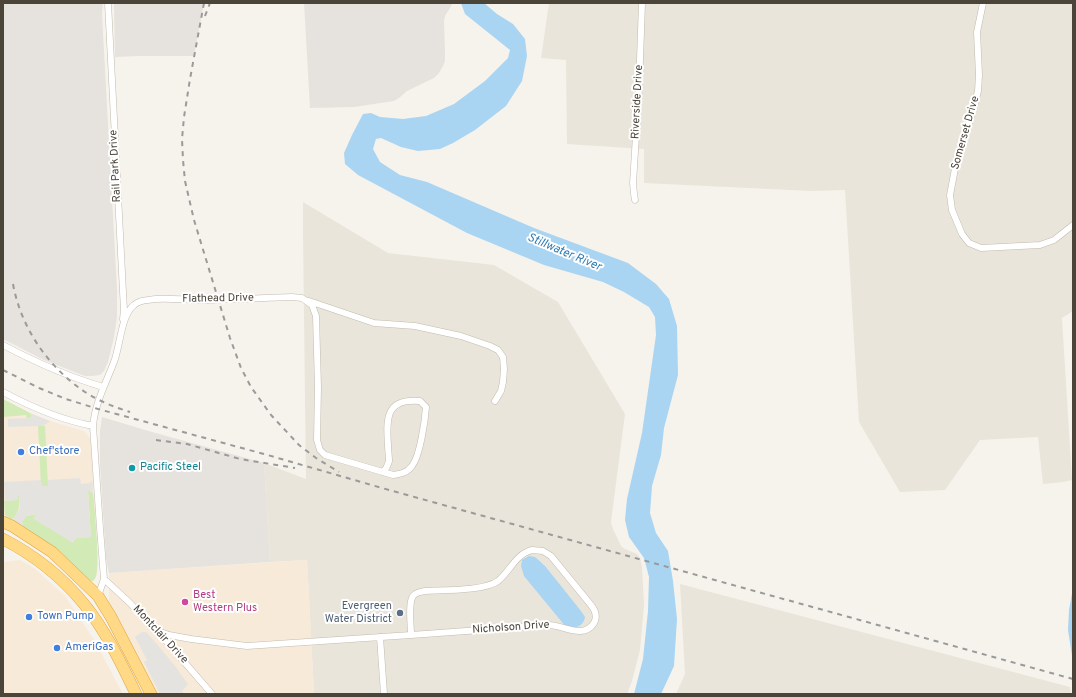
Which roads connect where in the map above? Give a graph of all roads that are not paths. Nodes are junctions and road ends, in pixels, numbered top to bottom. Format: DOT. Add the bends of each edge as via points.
graph roads {
  1 [pos="108,3"];
  2 [pos="642,3"];
  3 [pos="983,3"];
  4 [pos="635,200"];
  5 [pos="1073,225"];
  6 [pos="302,298"];
  7 [pos="122,328"];
  8 [pos="3,345"];
  9 [pos="103,387"];
  10 [pos="3,392"];
  11 [pos="495,401"];
  12 [pos="93,426"];
  13 [pos="383,472"];
  14 [pos="3,522"];
  15 [pos="3,539"];
  16 [pos="104,579"];
  17 [pos="98,596"];
  18 [pos="152,627"];
  19 [pos="411,635"];
  20 [pos="380,637"];
  21 [pos="136,694"];
  22 [pos="151,694"];
  23 [pos="212,694"];
  24 [pos="384,694"];
  1 -- 7 [label="street, Rail Park Drive" via="124,310"];
  2 -- 4 [label="street, Riverside Drive" via="633,183"];
  3 -- 5 [label="street, Somerset Drive" via="977,32 978,91 957,158 950,195 952,210 962,234 969,243 981,248 1040,245 1054,240"];
  6 -- 7 [label="street, Flathead Drive" via="146,300 134,305 126,315"];
  6 -- 11 [label="street, Flathead Drive" via="374,323 414,326 461,336 498,350 503,357 504,369 501,391"];
  6 -- 13 [label="street" via="312,305 316,316 317,440 320,450 325,455"];
  7 -- 9 [label="street, Flathead Drive" via="114,362"];
  8 -- 9 [label="street" via="57,372"];
  9 -- 12 [label="street, Flathead Drive"];
  10 -- 12 [label="street" via="54,415"];
  12 -- 16 [label="street"];
  13 -- 13 [label="street" via="392,475 403,474 412,467 417,456 425,416 426,407 420,401 400,402 392,408 386,430 389,461"];
  14 -- 17 [label="highway" via="52,552"];
  15 -- 21 [label="highway" via="51,571 84,604 115,651"];
  16 -- 17 [label="street"];
  16 -- 18 [label="street, Montclair Drive"];
  17 -- 22 [label="highway"];
  18 -- 20 [label="street, Nicholson Drive" via="160,633 247,646"];
  18 -- 23 [label="street, Montclair Drive"];
  19 -- 19 [label="street, Nicholson Drive" via="549,625 580,631 592,625 596,613 551,556 543,551 532,550 521,555 501,578 490,585 415,594 411,601"];
  19 -- 20 [label="street, Nicholson Drive"];
  20 -- 24 [label="street"];
}
